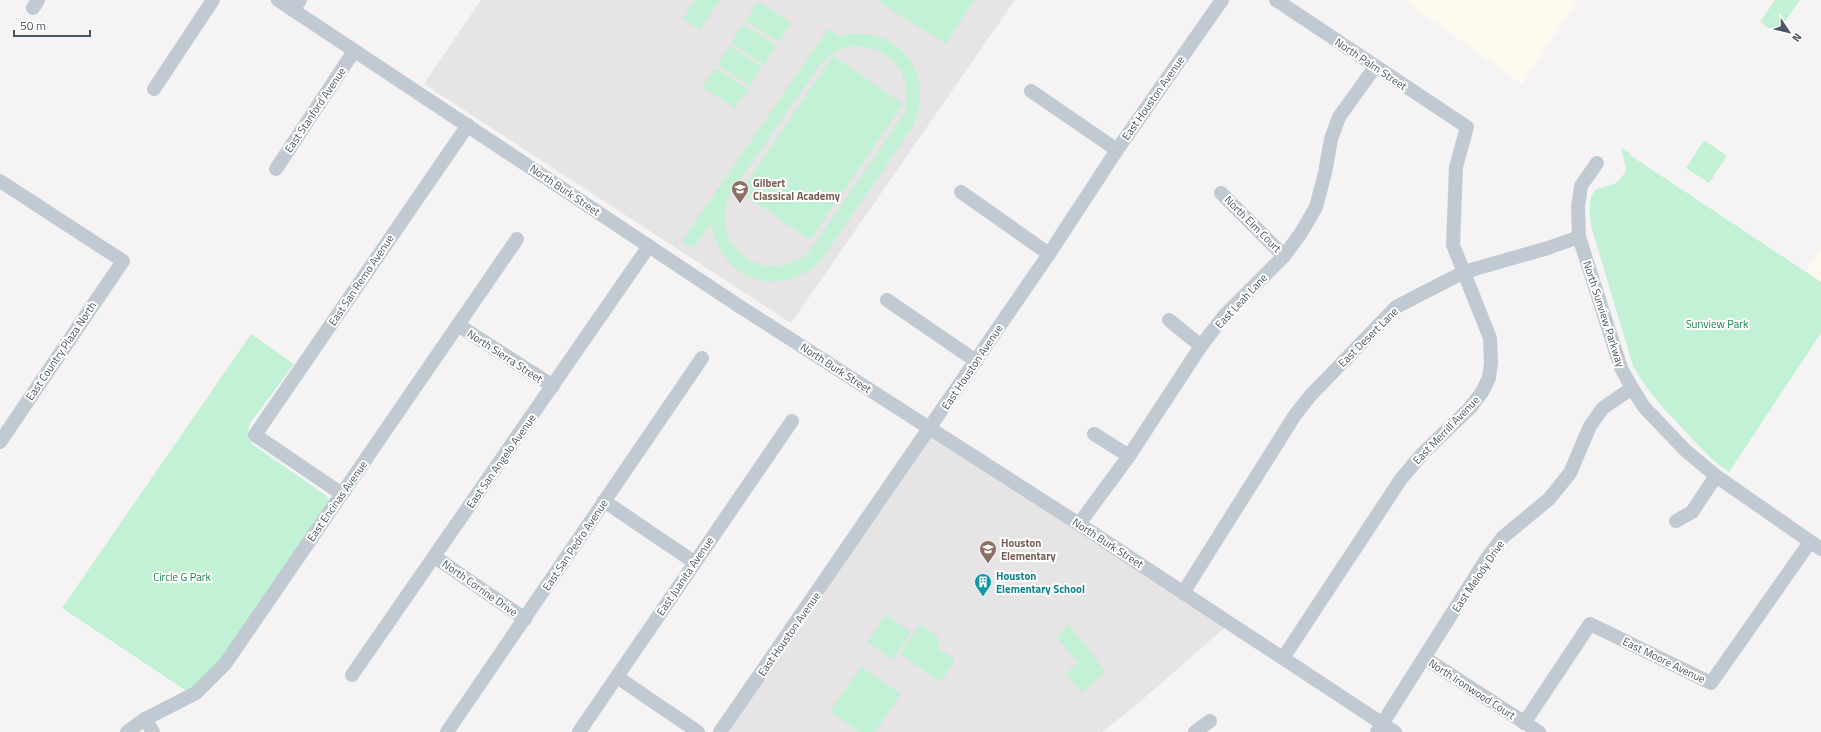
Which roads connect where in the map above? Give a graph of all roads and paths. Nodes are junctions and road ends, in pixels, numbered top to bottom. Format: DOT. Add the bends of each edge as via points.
graph roads {
  1 [pos="213,0"];
  2 [pos="278,0"];
  3 [pos="1222,0"];
  4 [pos="1276,0"];
  5 [pos="297,5"];
  6 [pos="354,51"];
  7 [pos="1375,67"];
  8 [pos="154,89"];
  9 [pos="1032,91"];
  10 [pos="468,125"];
  11 [pos="1467,127"];
  12 [pos="1117,150"];
  13 [pos="1597,163"];
  14 [pos="276,169"];
  15 [pos="0,181"];
  16 [pos="961,192"];
  17 [pos="1221,193"];
  18 [pos="1579,237"];
  19 [pos="517,239"];
  20 [pos="649,246"];
  21 [pos="1049,254"];
  22 [pos="1284,256"];
  23 [pos="1464,272"];
  24 [pos="887,300"];
  25 [pos="1168,320"];
  26 [pos="458,325"];
  27 [pos="1201,346"];
  28 [pos="702,358"];
  29 [pos="976,361"];
  30 [pos="553,386"];
  31 [pos="1632,388"];
  32 [pos="792,421"];
  33 [pos="930,429"];
  34 [pos="1094,434"];
  35 [pos="0,442"];
  36 [pos="1129,456"];
  37 [pos="1716,476"];
  38 [pos="342,494"];
  39 [pos="604,501"];
  40 [pos="1676,521"];
  41 [pos="1079,524"];
  42 [pos="1816,545"];
  43 [pos="435,557"];
  44 [pos="694,562"];
  45 [pos="1183,593"];
  46 [pos="525,619"];
  47 [pos="1283,658"];
  48 [pos="1425,658"];
  49 [pos="352,676"];
  50 [pos="617,677"];
  51 [pos="145,719"];
  52 [pos="1210,720"];
  53 [pos="1524,723"];
  54 [pos="1380,728"];
  55 [pos="127,732"];
  56 [pos="153,732"];
  57 [pos="447,732"];
  58 [pos="579,732"];
  59 [pos="698,732"];
  60 [pos="720,732"];
  61 [pos="1195,732"];
  62 [pos="1396,732"];
  63 [pos="1539,732"];
  1 -- 8 [label="street"];
  2 -- 5 [label="street, North Burk Street"];
  3 -- 12 [label="street, East Houston Avenue"];
  4 -- 7 [label="street, North Palm Street"];
  5 -- 6 [label="street, North Burk Street"];
  6 -- 10 [label="street, North Burk Street"];
  6 -- 14 [label="street, East Stanford Avenue"];
  7 -- 11 [label="street, North Palm Street"];
  7 -- 22 [label="street, East Leah Lane" via="1339,117 1331,139 1316,207"];
  9 -- 12 [label="street"];
  10 -- 20 [label="street, North Burk Street"];
  10 -- 38 [label="street, East San Remo Avenue" via="255,435"];
  11 -- 23 [label="street, East Merrill Avenue" via="1456,167 1452,245"];
  12 -- 21 [label="street, East Houston Avenue"];
  13 -- 18 [label="street" via="1581,186 1578,207"];
  15 -- 35 [label="street, East Country Plaza North" via="123,261"];
  16 -- 21 [label="street"];
  17 -- 22 [label="street, North Elm Court"];
  18 -- 23 [label="street, East Desert Lane"];
  18 -- 31 [label="street, North Sunview Parkway" via="1620,368"];
  19 -- 26 [label="street, East Encinas Avenue"];
  20 -- 30 [label="street, East San Angelo Avenue"];
  20 -- 33 [label="street, North Burk Street"];
  21 -- 29 [label="street, East Houston Avenue"];
  22 -- 27 [label="street, East Leah Lane" via="1224,316"];
  23 -- 45 [label="street, East Desert Lane" via="1396,307 1310,396 1295,415"];
  23 -- 47 [label="street, East Merrill Avenue" via="1490,338 1489,378 1470,408 1423,453 1401,479"];
  24 -- 29 [label="street"];
  25 -- 27 [label="street"];
  26 -- 30 [label="street, North Sierra Street"];
  26 -- 38 [label="street, East Encinas Avenue"];
  27 -- 36 [label="street, East Leah Lane"];
  28 -- 39 [label="street, East San Pedro Avenue"];
  29 -- 33 [label="street, East Houston Avenue"];
  30 -- 43 [label="street, East San Angelo Avenue"];
  31 -- 37 [label="street, North Sunview Parkway" via="1644,407 1685,450"];
  31 -- 48 [label="street, East Melody Drive" via="1603,408 1590,426 1570,473 1549,499 1503,537"];
  32 -- 44 [label="street, East Juanita Avenue"];
  33 -- 41 [label="street, North Burk Street"];
  33 -- 60 [label="street, East Houston Avenue"];
  34 -- 36 [label="street"];
  36 -- 41 [label="street, East Leah Lane"];
  37 -- 40 [label="street" via="1692,512"];
  37 -- 42 [label="street, North Sunview Parkway"];
  38 -- 51 [label="street, East Encinas Avenue" via="225,664 196,693"];
  39 -- 44 [label="street"];
  39 -- 46 [label="street, East San Pedro Avenue"];
  41 -- 45 [label="street, North Burk Street"];
  42 -- 53 [label="street, East Moore Avenue" via="1711,683 1590,624"];
  43 -- 46 [label="street, North Corrine Drive"];
  43 -- 49 [label="street, East San Angelo Avenue"];
  44 -- 50 [label="street, East Juanita Avenue"];
  45 -- 47 [label="street, North Burk Street"];
  46 -- 57 [label="street, East San Pedro Avenue"];
  47 -- 54 [label="street, North Burk Street"];
  48 -- 53 [label="street, North Ironwood Court"];
  48 -- 54 [label="street, East Melody Drive"];
  50 -- 58 [label="street, East Juanita Avenue"];
  50 -- 59 [label="street"];
  51 -- 55 [label="street, East Encinas Avenue"];
  51 -- 56 [label="street"];
  52 -- 61 [label="street"];
  53 -- 63 [label="street, North Ironwood Court"];
  54 -- 62 [label="street, North Burk Street"];
}
